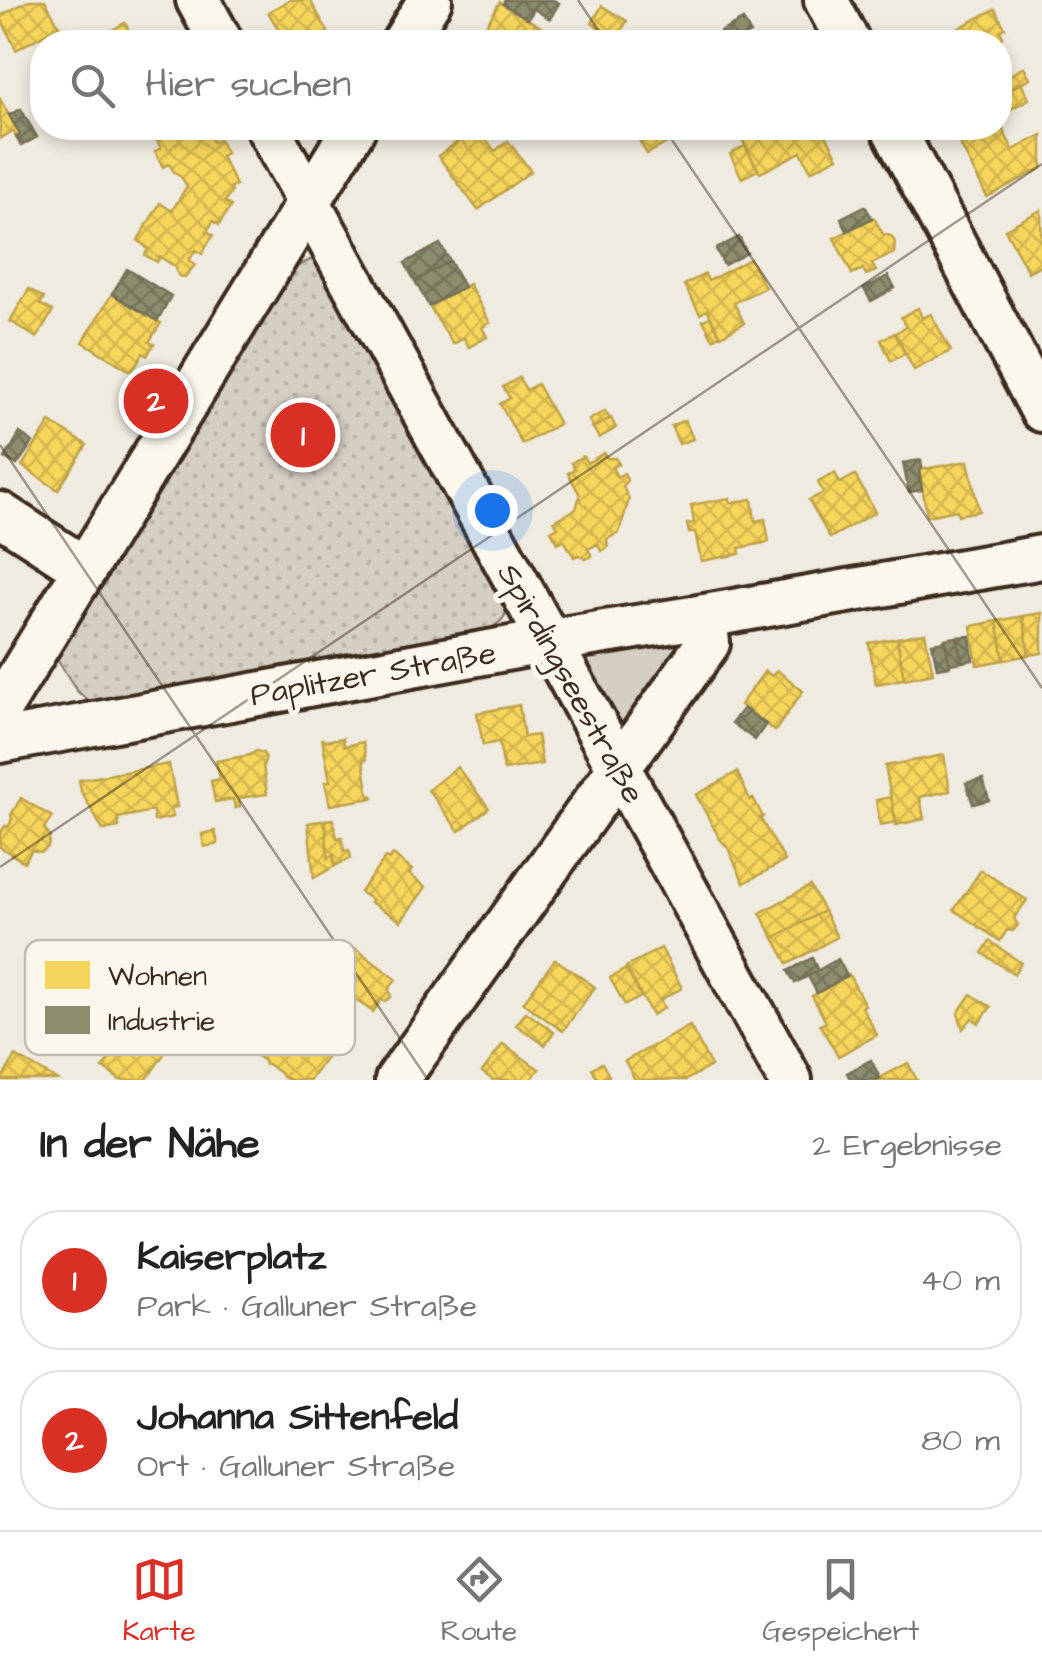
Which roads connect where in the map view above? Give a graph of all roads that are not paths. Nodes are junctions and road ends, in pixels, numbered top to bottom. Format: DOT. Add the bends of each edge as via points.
graph roads {
  1 [pos="198,0"];
  2 [pos="430,0"];
  3 [pos="826,0"];
  4 [pos="214,30"];
  5 [pos="411,30"];
  6 [pos="842,30"];
  7 [pos="275,140"];
  8 [pos="347,140"];
  9 [pos="899,140"];
  10 [pos="309,202"];
  11 [pos="1042,410"];
  12 [pos="0,514"];
  13 [pos="1042,557"];
  14 [pos="85,569"];
  15 [pos="705,616"];
  16 [pos="549,641"];
  17 [pos="0,708"];
  18 [pos="0,741"];
  19 [pos="620,770"];
  20 [pos="396,1080"];
  21 [pos="790,1080"];
  1 -- 4 [label="street"];
  2 -- 5 [label="street"];
  3 -- 6 [label="street"];
  7 -- 10 [label="street, Spirdingseestraße"];
  8 -- 10 [label="street"];
  9 -- 11 [label="street"];
  10 -- 14 [label="street"];
  10 -- 16 [label="street, Spirdingseestraße"];
  12 -- 14 [label="street"];
  13 -- 15 [label="street, Paplitzer Straße"];
  14 -- 17 [label="street"];
  15 -- 16 [label="street, Paplitzer Straße"];
  15 -- 19 [label="street" via="708,643"];
  16 -- 18 [label="street, Paplitzer Straße"];
  16 -- 19 [label="street, Spirdingseestraße"];
  19 -- 20 [label="street"];
  19 -- 21 [label="street, Spirdingseestraße"];
}
